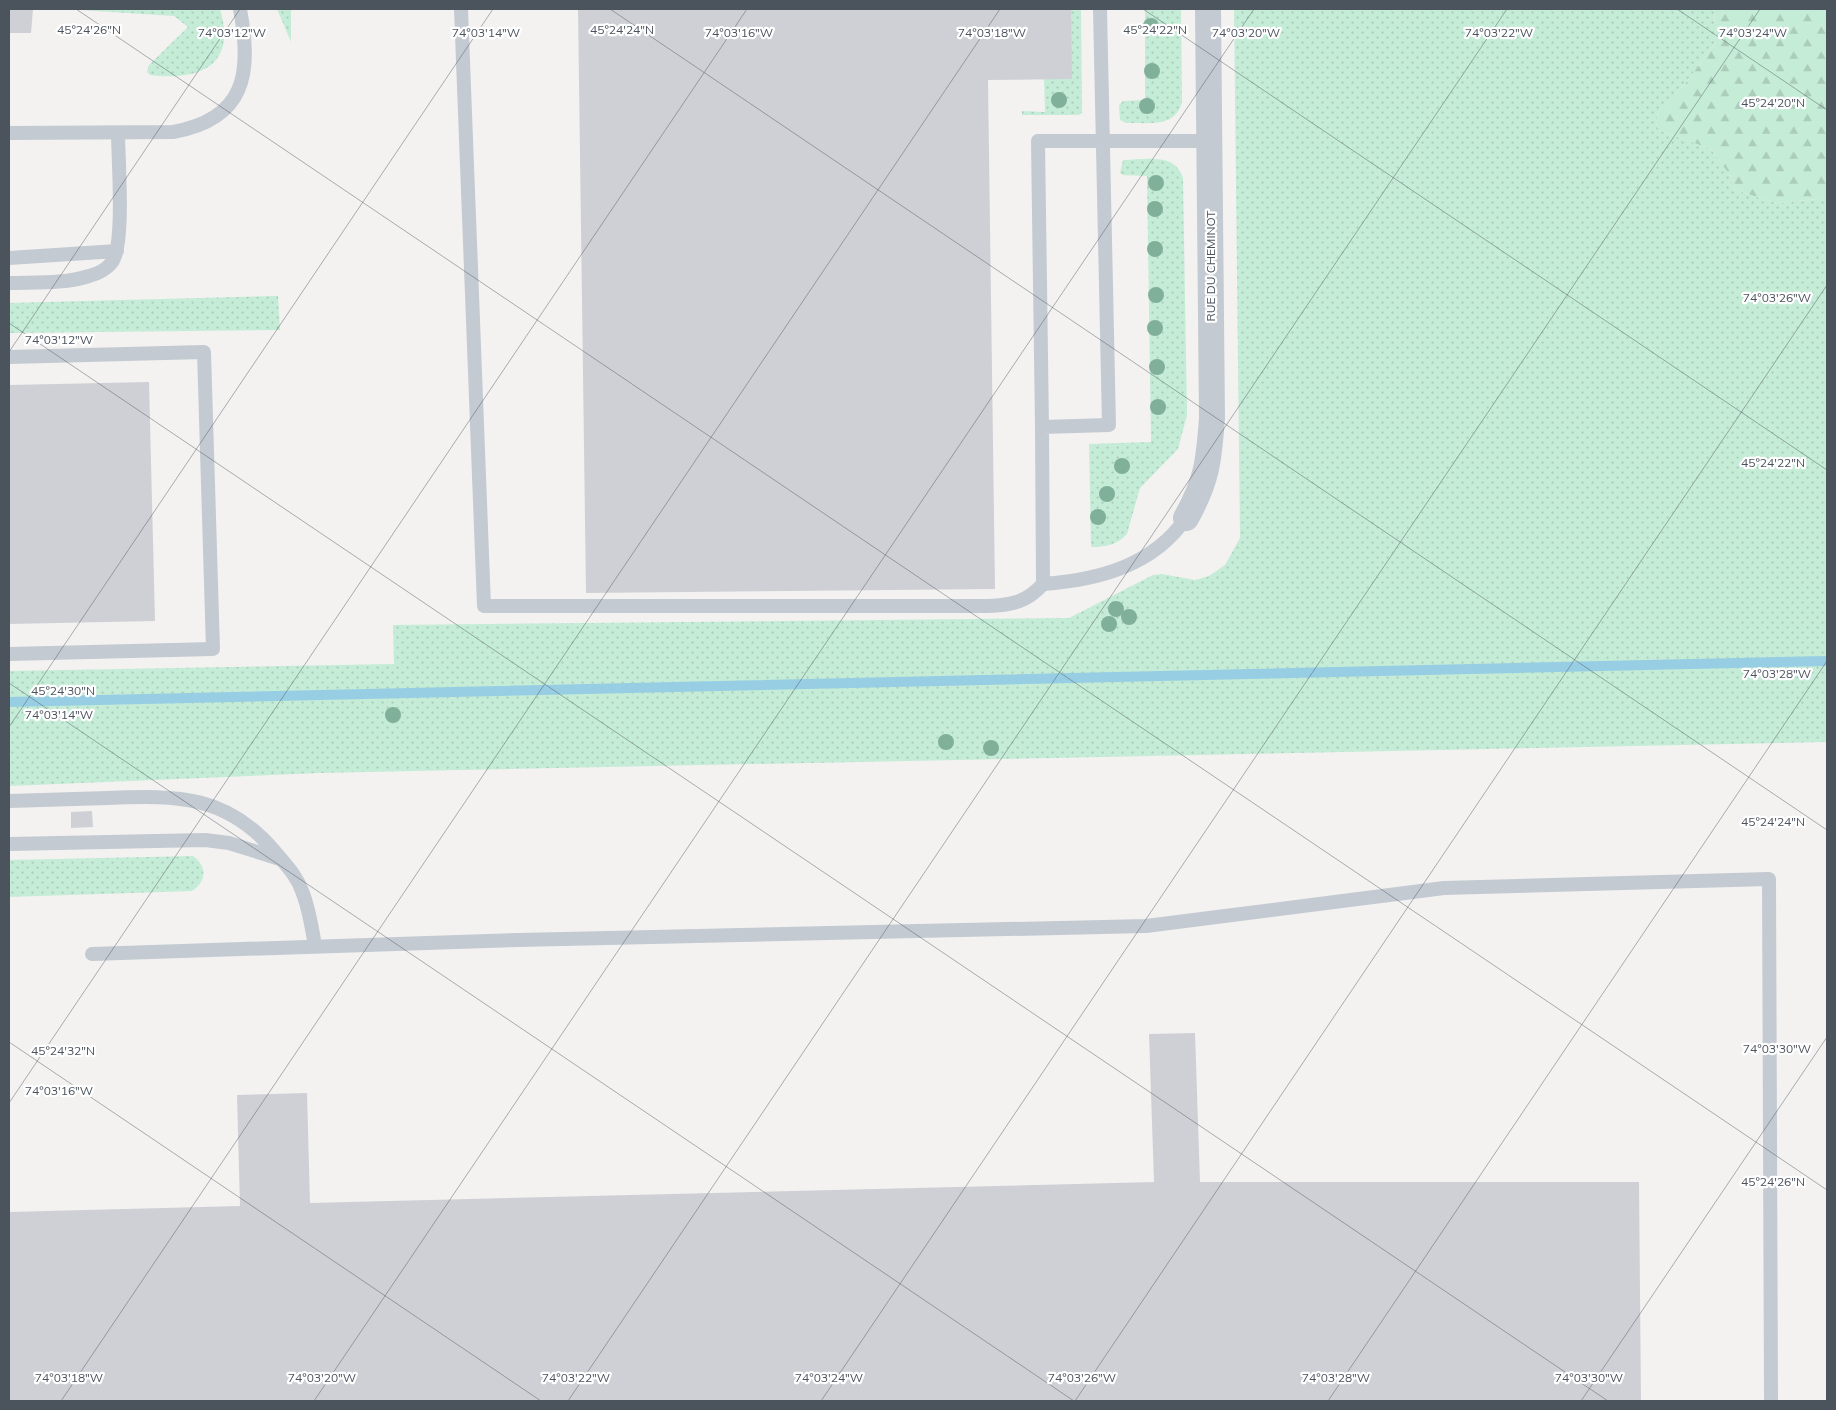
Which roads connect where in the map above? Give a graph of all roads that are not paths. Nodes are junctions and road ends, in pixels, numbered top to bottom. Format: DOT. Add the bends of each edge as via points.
graph roads {
  1 [pos="240,9"];
  2 [pos="462,9"];
  3 [pos="1100,9"];
  4 [pos="1208,9"];
  5 [pos="118,132"];
  6 [pos="9,133"];
  7 [pos="1103,141"];
  8 [pos="1210,142"];
  9 [pos="117,251"];
  10 [pos="9,258"];
  11 [pos="9,284"];
  12 [pos="9,357"];
  13 [pos="1042,427"];
  14 [pos="1186,518"];
  15 [pos="1043,584"];
  16 [pos="9,654"];
  17 [pos="9,801"];
  18 [pos="9,844"];
  19 [pos="281,859"];
  20 [pos="316,946"];
  21 [pos="92,954"];
  22 [pos="1771,1401"];
  1 -- 5 [label="lane" via="246,59 243,81 233,100 217,116 196,128 173,132"];
  2 -- 15 [label="lane" via="484,606 997,606 1022,602"];
  3 -- 7 [label="lane"];
  4 -- 8 [label="street, RUE DU CHEMINOT"];
  5 -- 6 [label="lane"];
  5 -- 9 [label="lane"];
  7 -- 8 [label="lane"];
  7 -- 13 [label="lane" via="1109,425"];
  7 -- 13 [label="lane" via="1038,140"];
  8 -- 14 [label="street, RUE DU CHEMINOT" via="1210,450 1200,493"];
  9 -- 10 [label="lane"];
  9 -- 11 [label="lane" via="112,262 89,276"];
  12 -- 16 [label="lane" via="204,352 213,648"];
  13 -- 15 [label="lane"];
  14 -- 15 [label="lane" via="1168,540 1128,565 1079,581"];
  17 -- 19 [label="lane" via="156,796 196,802 216,808 250,826"];
  18 -- 19 [label="lane" via="205,840 236,845"];
  19 -- 20 [label="lane" via="302,890"];
  20 -- 21 [label="lane"];
  20 -- 22 [label="lane" via="1146,926 1444,888 1769,879"];
}
